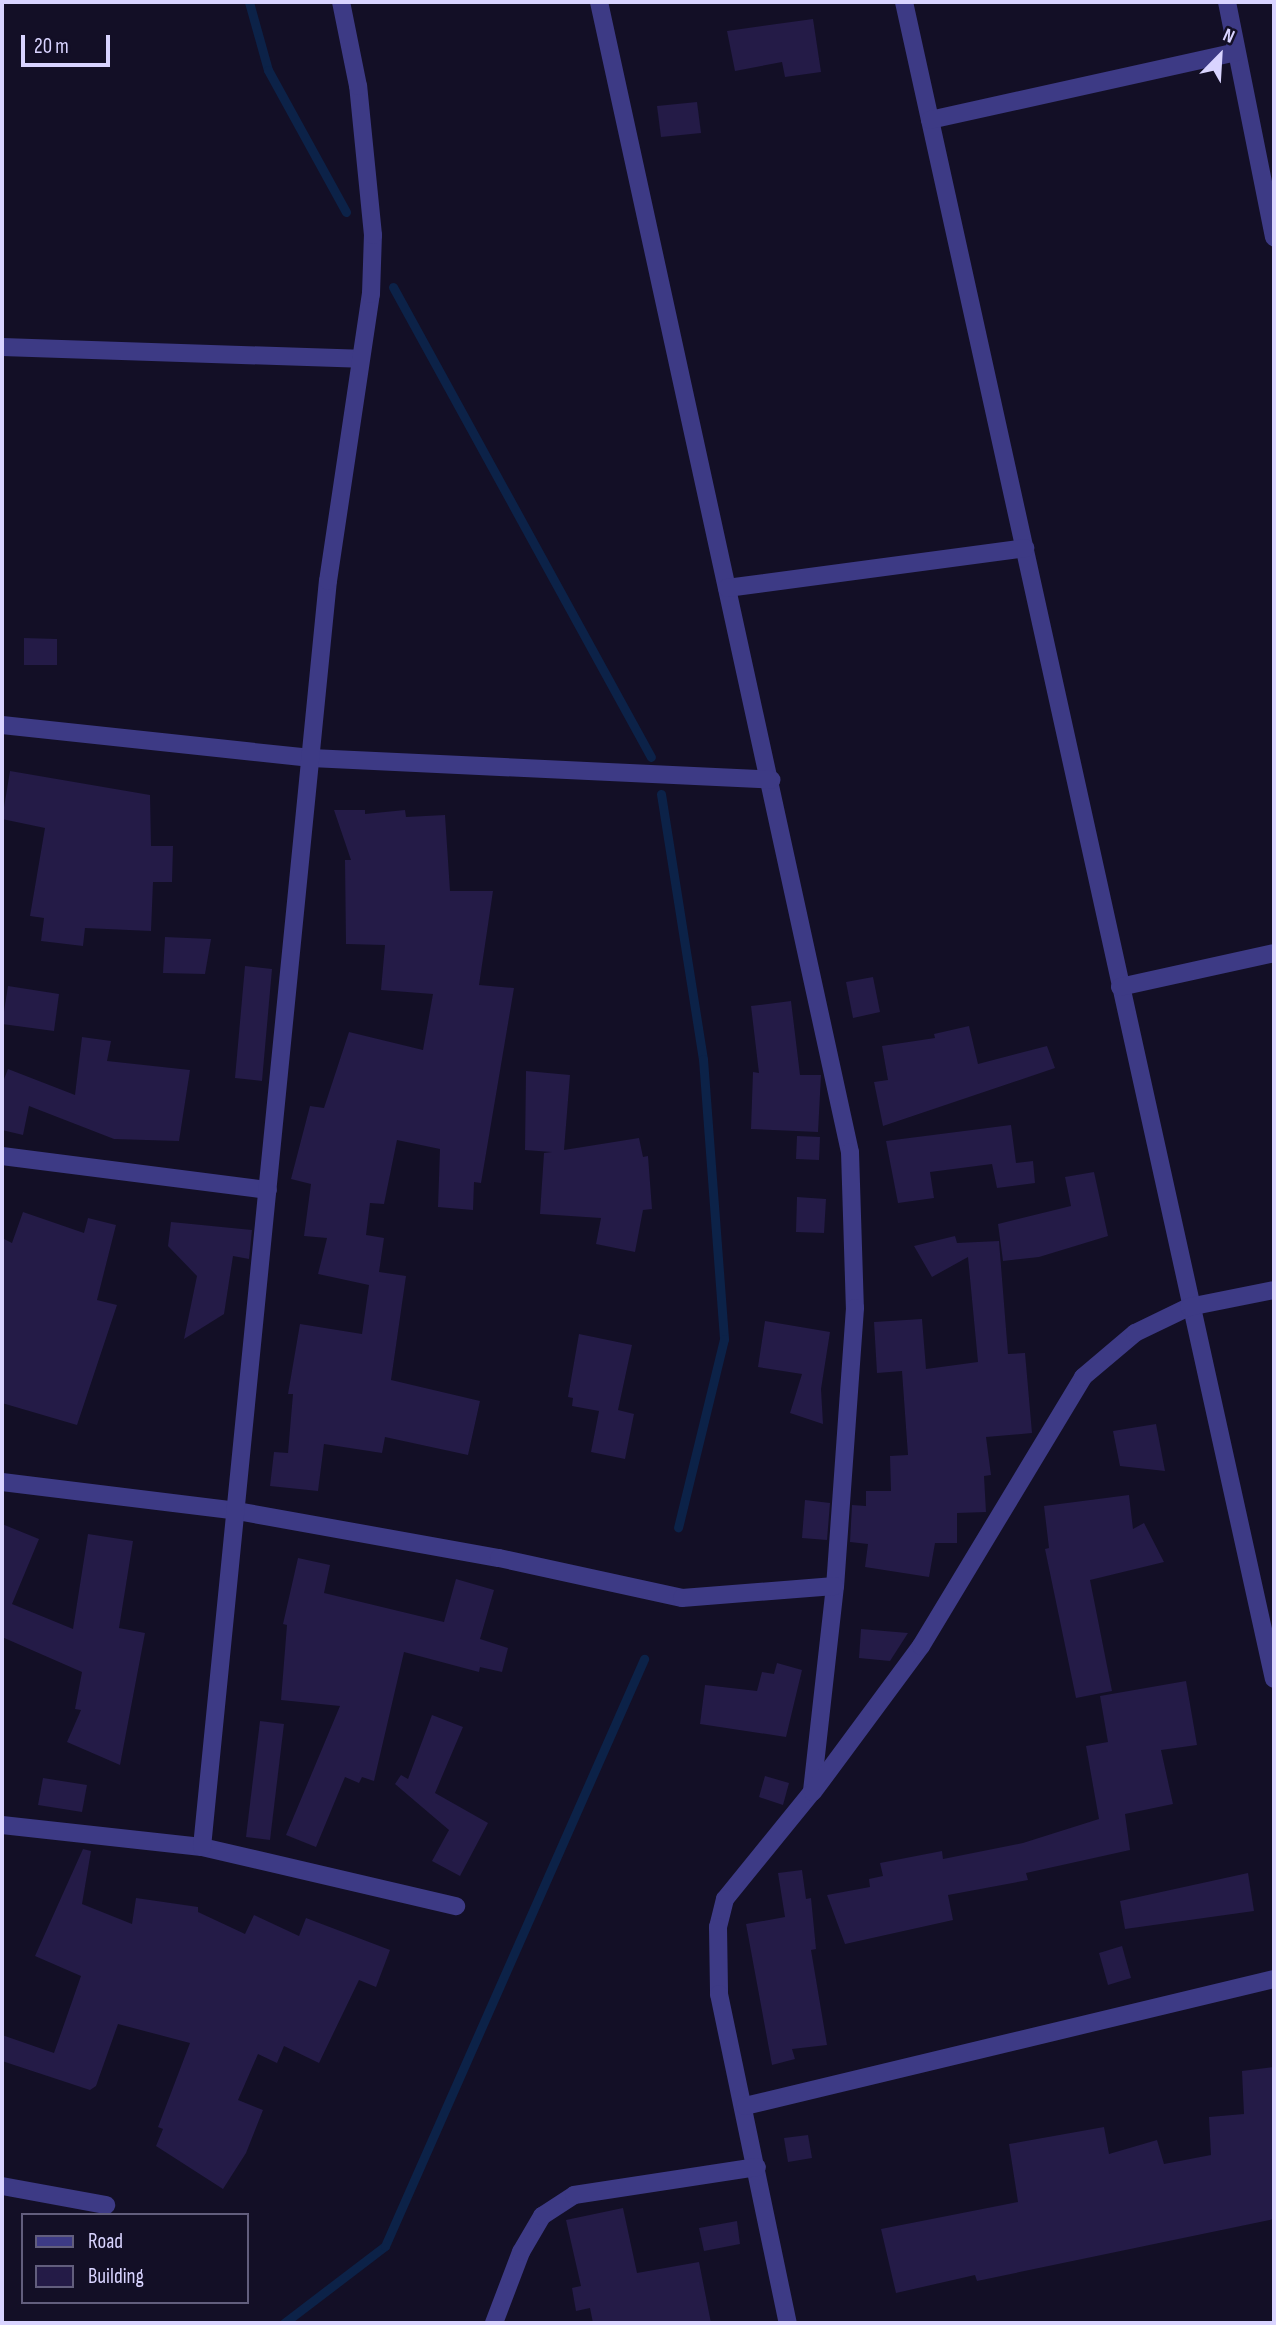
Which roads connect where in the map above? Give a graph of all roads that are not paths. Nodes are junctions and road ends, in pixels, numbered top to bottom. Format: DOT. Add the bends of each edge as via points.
graph roads {
  1 [pos="341,2"];
  2 [pos="599,2"];
  3 [pos="904,2"];
  4 [pos="1227,2"];
  5 [pos="1236,52"];
  6 [pos="930,120"];
  7 [pos="1274,237"];
  8 [pos="2,347"];
  9 [pos="360,359"];
  10 [pos="1026,548"];
  11 [pos="727,588"];
  12 [pos="2,725"];
  13 [pos="311,758"];
  14 [pos="771,780"];
  15 [pos="1274,953"];
  16 [pos="1120,987"];
  17 [pos="2,1156"];
  18 [pos="268,1190"];
  19 [pos="1274,1290"];
  20 [pos="1189,1307"];
  21 [pos="2,1482"];
  22 [pos="237,1510"];
  23 [pos="835,1586"];
  24 [pos="1268,1622"];
  25 [pos="1274,1679"];
  26 [pos="812,1792"];
  27 [pos="2,1825"];
  28 [pos="202,1847"];
  29 [pos="456,1906"];
  30 [pos="1274,1979"];
  31 [pos="745,2106"];
  32 [pos="757,2166"];
  33 [pos="2,2186"];
  34 [pos="106,2204"];
  35 [pos="494,2323"];
  36 [pos="788,2323"];
  1 -- 9 [label="street" via="358,86 373,235 372,293"];
  2 -- 11 [label="street"];
  3 -- 6 [label="street"];
  4 -- 5 [label="street"];
  5 -- 6 [label="street"];
  5 -- 7 [label="street"];
  6 -- 10 [label="street"];
  8 -- 9 [label="street"];
  9 -- 13 [label="street" via="328,581"];
  10 -- 11 [label="street"];
  10 -- 16 [label="street"];
  11 -- 14 [label="street"];
  12 -- 13 [label="street"];
  13 -- 14 [label="street"];
  13 -- 18 [label="street"];
  14 -- 23 [label="street" via="850,1152 855,1308"];
  15 -- 16 [label="street"];
  16 -- 20 [label="street"];
  17 -- 18 [label="street"];
  18 -- 22 [label="street"];
  19 -- 20 [label="street"];
  20 -- 24 [label="street"];
  20 -- 26 [label="street" via="1135,1333 1083,1377 921,1647"];
  21 -- 22 [label="street"];
  22 -- 23 [label="street" via="499,1558 682,1598"];
  22 -- 28 [label="street"];
  23 -- 26 [label="street"];
  24 -- 25 [label="street"];
  26 -- 31 [label="street" via="725,1899 718,1927 719,1994"];
  27 -- 28 [label="street"];
  28 -- 29 [label="street"];
  30 -- 31 [label="street"];
  31 -- 32 [label="street"];
  32 -- 35 [label="street" via="574,2195 542,2216 521,2252"];
  32 -- 36 [label="street"];
  33 -- 34 [label="street"];
}
